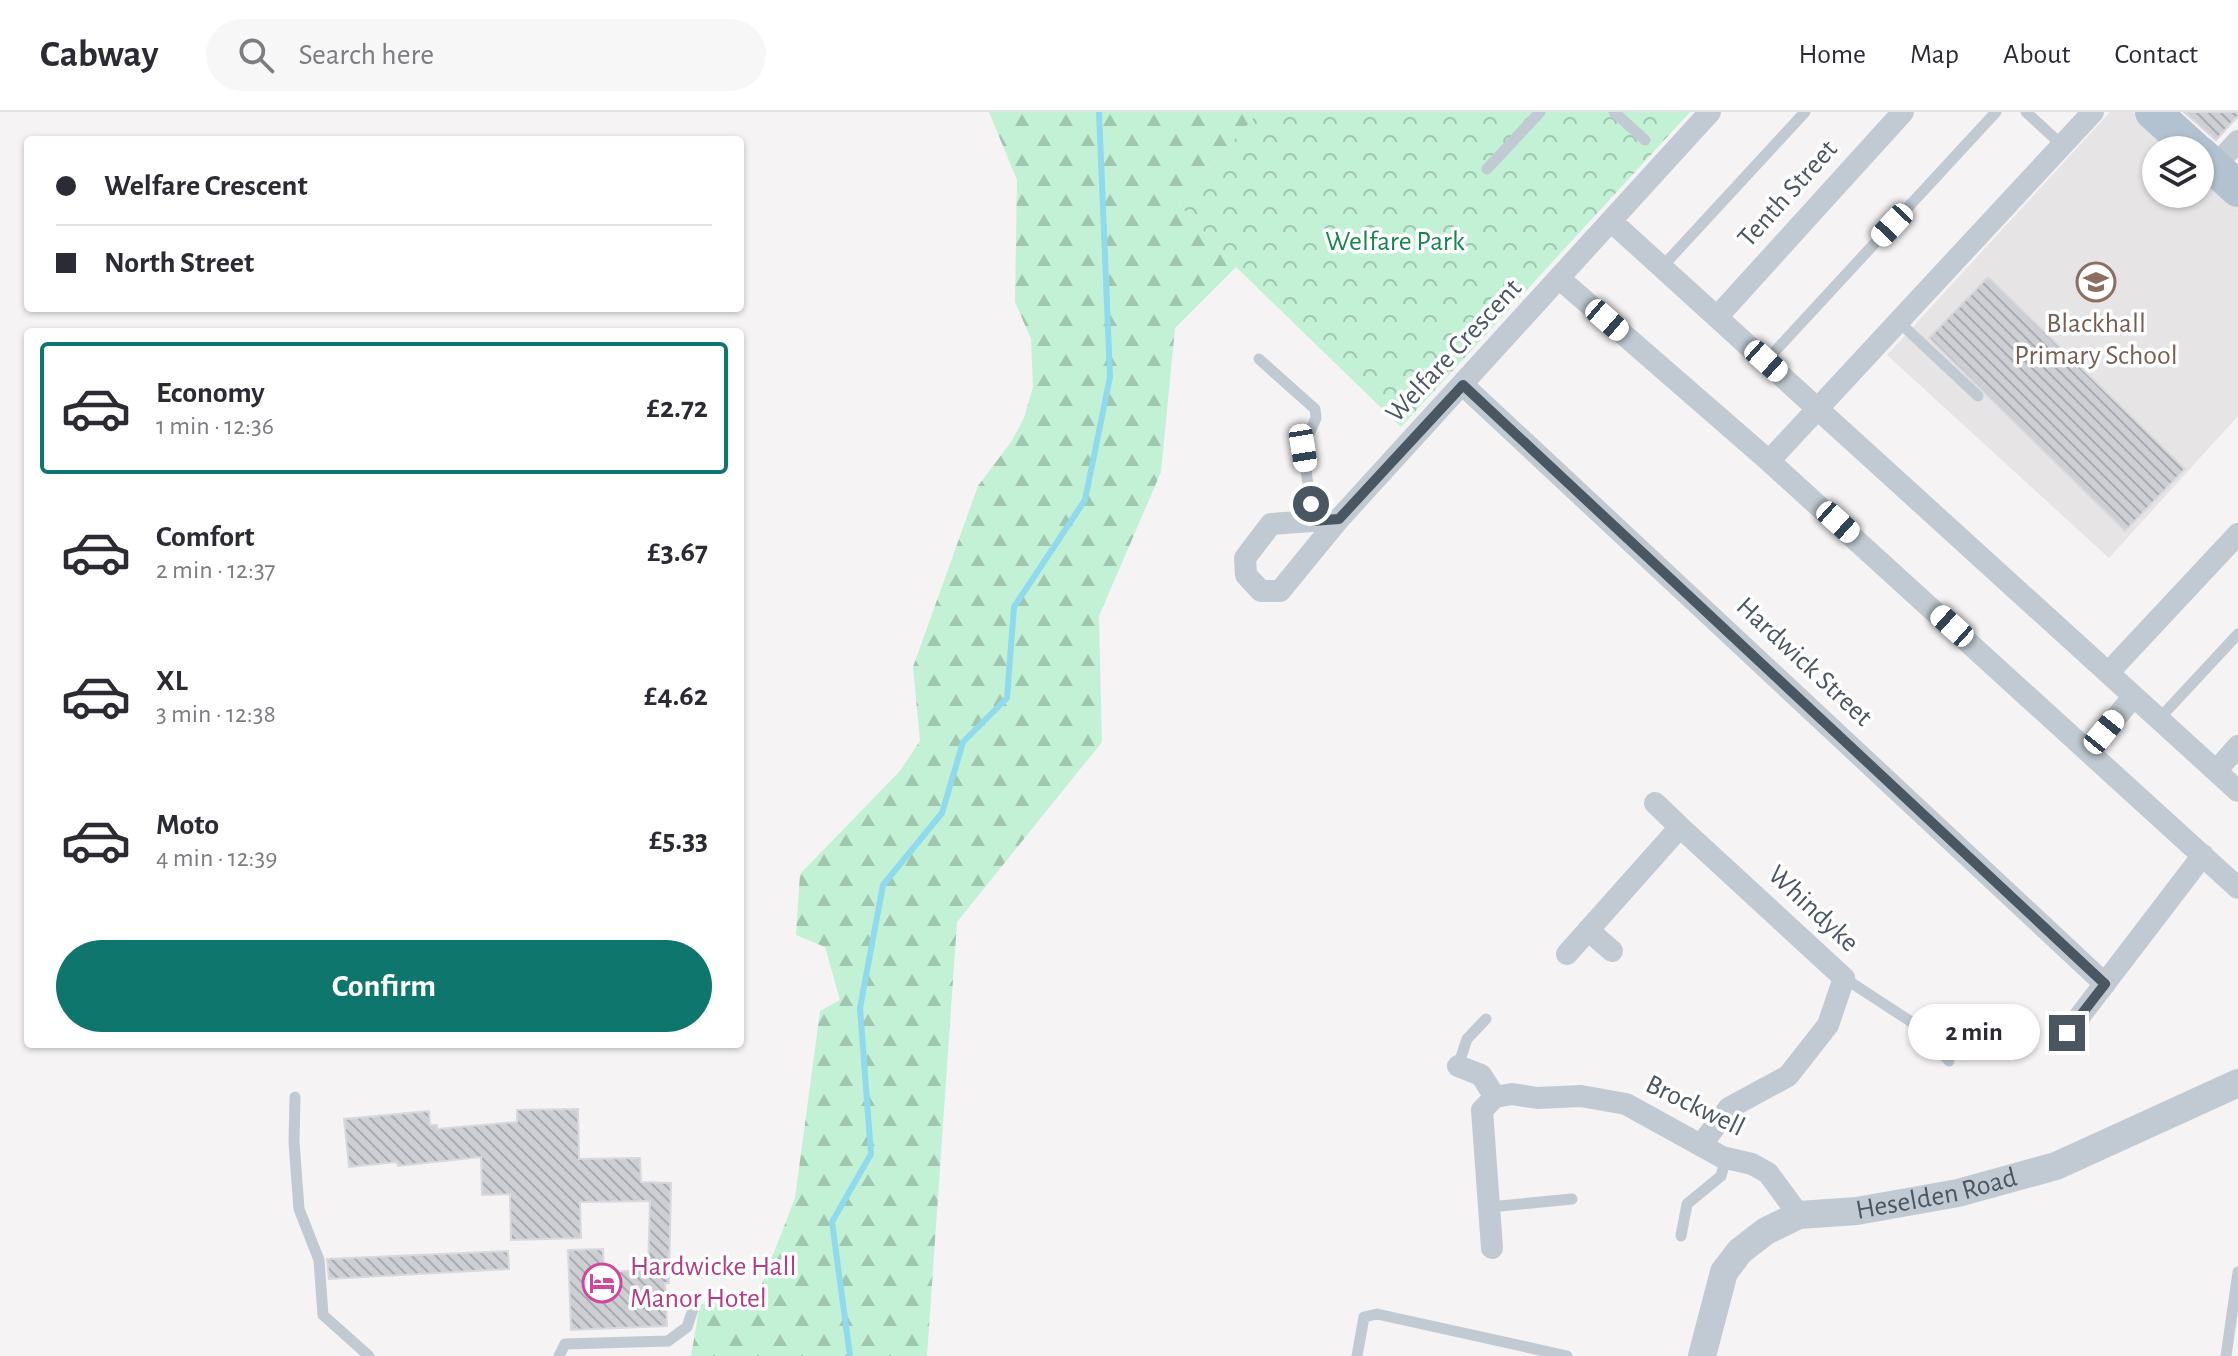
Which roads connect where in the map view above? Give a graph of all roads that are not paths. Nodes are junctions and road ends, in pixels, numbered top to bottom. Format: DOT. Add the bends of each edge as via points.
graph roads {
  1 [pos="1540,112"];
  2 [pos="1614,112"];
  3 [pos="1710,112"];
  4 [pos="1805,112"];
  5 [pos="1903,112"];
  6 [pos="1996,112"];
  7 [pos="2026,112"];
  8 [pos="2093,112"];
  9 [pos="2153,112"];
  10 [pos="1645,140"];
  11 [pos="2063,146"];
  12 [pos="2217,160"];
  13 [pos="1487,169"];
  14 [pos="1611,221"];
  15 [pos="1662,267"];
  16 [pos="1561,280"];
  17 [pos="1717,317"];
  18 [pos="1899,322"];
  19 [pos="1259,359"];
  20 [pos="1766,361"];
  21 [pos="1463,385"];
  22 [pos="1978,396"];
  23 [pos="1819,408"];
  24 [pos="1769,461"];
  25 [pos="1339,519"];
  26 [pos="1313,521"];
  27 [pos="2238,534"];
  28 [pos="2238,634"];
  29 [pos="2108,673"];
  30 [pos="2133,697"];
  31 [pos="2158,720"];
  32 [pos="2238,746"];
  33 [pos="2090,749"];
  34 [pos="2216,771"];
  35 [pos="2238,791"];
  36 [pos="1655,803"];
  37 [pos="1680,827"];
  38 [pos="2203,855"];
  39 [pos="2238,888"];
  40 [pos="1588,930"];
  41 [pos="1612,951"];
  42 [pos="1567,954"];
  43 [pos="1844,978"];
  44 [pos="2105,984"];
  45 [pos="1486,1019"];
  46 [pos="2067,1033"];
  47 [pos="1949,1061"];
  48 [pos="1458,1066"];
  49 [pos="2238,1083"];
  50 [pos="295,1097"];
  51 [pos="1495,1097"];
  52 [pos="1701,1145"];
  53 [pos="1726,1158"];
  54 [pos="1572,1199"];
  55 [pos="1489,1207"];
  56 [pos="1799,1215"];
  57 [pos="1681,1236"];
  58 [pos="1492,1248"];
  59 [pos="2238,1272"];
  60 [pos="694,1306"];
  61 [pos="1699,1355"];
  62 [pos="369,1356"];
  63 [pos="559,1356"];
  64 [pos="1357,1356"];
  65 [pos="1567,1356"];
  66 [pos="2226,1356"];
  1 -- 13 [label="lane"];
  2 -- 10 [label="lane"];
  3 -- 14 [label="street, Welfare Crescent"];
  4 -- 15 [label="lane"];
  5 -- 17 [label="street, Tenth Street"];
  6 -- 20 [label="lane"];
  7 -- 11 [label="lane"];
  8 -- 11 [label="street"];
  9 -- 12 [label="main road"];
  11 -- 18 [label="street"];
  14 -- 15 [label="street"];
  14 -- 16 [label="street, Welfare Crescent"];
  15 -- 17 [label="street"];
  16 -- 21 [label="street, Welfare Crescent"];
  16 -- 24 [label="street"];
  17 -- 20 [label="street"];
  18 -- 22 [label="lane"];
  18 -- 23 [label="street"];
  19 -- 26 [label="lane" via="1315,409 1303,448"];
  20 -- 23 [label="street"];
  21 -- 25 [label="street, Welfare Crescent"];
  21 -- 44 [label="street, Hardwick Street"];
  23 -- 24 [label="street"];
  23 -- 29 [label="street"];
  24 -- 33 [label="street"];
  25 -- 26 [label="street, Welfare Crescent"];
  25 -- 26 [label="street, Welfare Crescent" via="1280,591 1261,591 1246,575 1245,558 1271,524"];
  27 -- 29 [label="street"];
  28 -- 31 [label="lane"];
  29 -- 30 [label="street"];
  30 -- 31 [label="street"];
  30 -- 33 [label="street"];
  31 -- 34 [label="street"];
  32 -- 34 [label="street"];
  33 -- 38 [label="street"];
  34 -- 35 [label="street"];
  36 -- 37 [label="street, Whindyke"];
  37 -- 40 [label="street"];
  37 -- 43 [label="street, Whindyke"];
  38 -- 39 [label="street"];
  38 -- 44 [label="street"];
  40 -- 41 [label="street"];
  40 -- 42 [label="street"];
  43 -- 47 [label="lane" via="1910,1021"];
  43 -- 52 [label="street, Whindyke" via="1828,1025 1788,1076 1729,1108"];
  44 -- 46 [label="street"];
  45 -- 48 [label="lane" via="1467,1039"];
  48 -- 51 [label="street" via="1481,1075"];
  49 -- 56 [label="street, Heselden Road" via="2056,1166 1958,1193"];
  50 -- 62 [label="lane" via="299,1209 319,1260 323,1315"];
  51 -- 52 [label="street, Brockwell" via="1581,1096 1626,1104"];
  51 -- 55 [label="street" via="1482,1110"];
  52 -- 53 [label="street, Brockwell"];
  53 -- 56 [label="street, Brockwell" via="1768,1173"];
  53 -- 57 [label="lane" via="1721,1176 1687,1204"];
  54 -- 55 [label="lane"];
  55 -- 58 [label="street"];
  56 -- 61 [label="street, Heselden Road" via="1766,1231 1724,1272"];
  59 -- 66 [label="lane"];
  60 -- 63 [label="lane" via="687,1327 668,1341 565,1344"];
  64 -- 65 [label="lane" via="1364,1317 1377,1314"];
}
